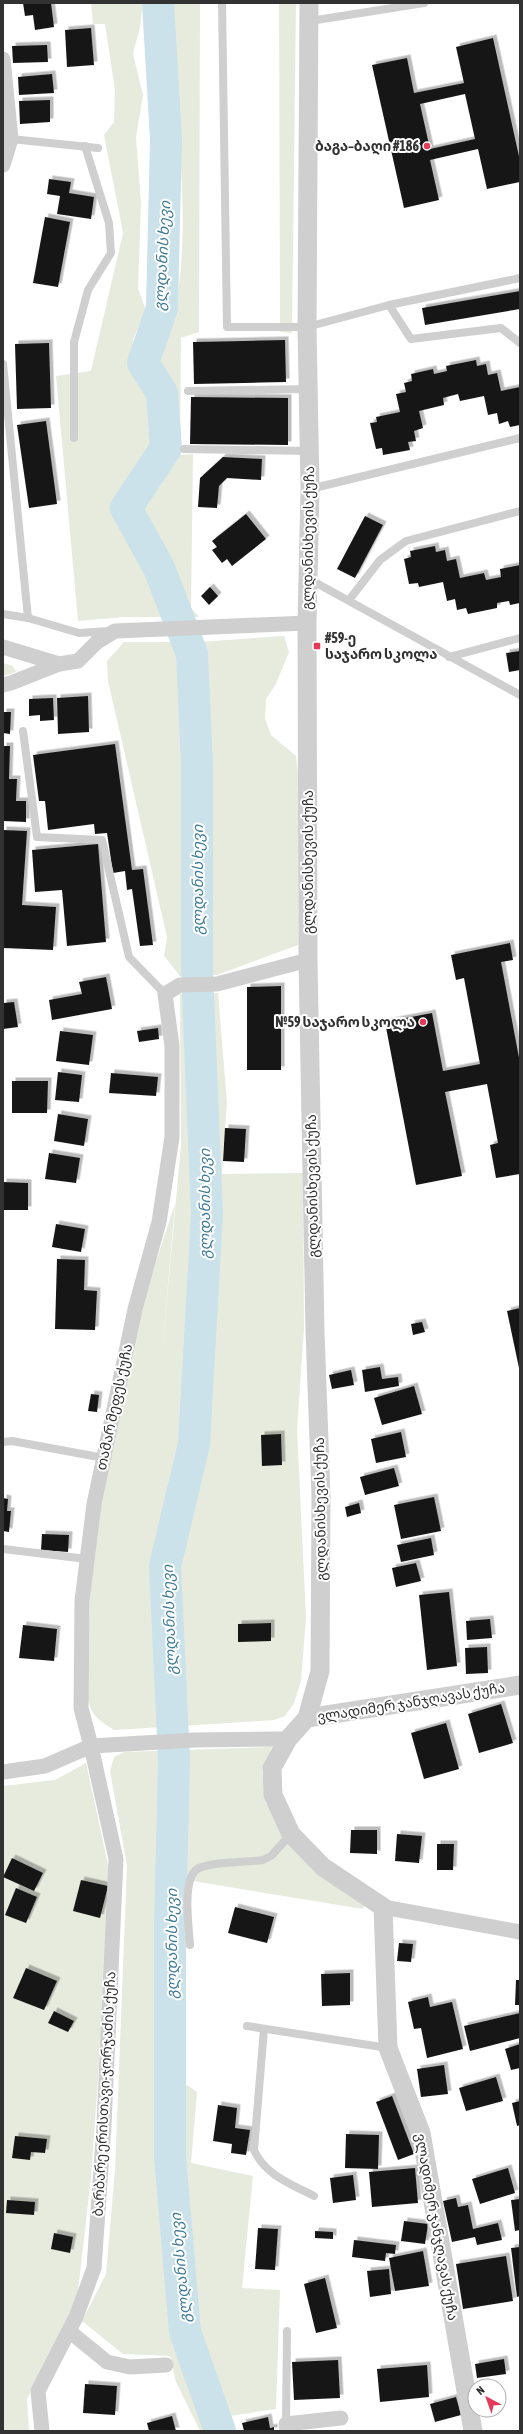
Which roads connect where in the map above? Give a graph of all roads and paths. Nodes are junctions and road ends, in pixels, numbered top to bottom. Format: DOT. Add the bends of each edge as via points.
graph roads {
  1 [pos="222,3"];
  2 [pos="424,3"];
  3 [pos="376,7"];
  4 [pos="310,12"];
  5 [pos="3,59"];
  6 [pos="12,139"];
  7 [pos="85,146"];
  8 [pos="98,148"];
  9 [pos="3,165"];
  10 [pos="520,278"];
  11 [pos="389,305"];
  12 [pos="307,327"];
  13 [pos="520,344"];
  14 [pos="3,364"];
  15 [pos="308,389"];
  16 [pos="188,391"];
  17 [pos="74,438"];
  18 [pos="520,438"];
  19 [pos="184,449"];
  20 [pos="309,451"];
  21 [pos="310,489"];
  22 [pos="520,511"];
  23 [pos="308,578"];
  24 [pos="348,600"];
  25 [pos="3,614"];
  26 [pos="28,618"];
  27 [pos="307,623"];
  28 [pos="120,631"];
  29 [pos="520,638"];
  30 [pos="3,647"];
  31 [pos="449,658"];
  32 [pos="59,664"];
  33 [pos="3,685"];
  34 [pos="520,695"];
  35 [pos="23,730"];
  36 [pos="308,960"];
  37 [pos="165,994"];
  38 [pos="3,1442"];
  39 [pos="104,1458"];
  40 [pos="3,1549"];
  41 [pos="87,1559"];
  42 [pos="520,1685"];
  43 [pos="307,1718"];
  44 [pos="288,1739"];
  45 [pos="91,1746"];
  46 [pos="3,1772"];
  47 [pos="291,1834"];
  48 [pos="383,1907"];
  49 [pos="520,1932"];
  50 [pos="190,1944"];
  51 [pos="247,2026"];
  52 [pos="264,2029"];
  53 [pos="388,2048"];
  54 [pos="314,2196"];
  55 [pos="69,2331"];
  56 [pos="286,2331"];
  57 [pos="166,2366"];
  58 [pos="341,2418"];
  59 [pos="287,2428"];
  60 [pos="42,2431"];
  61 [pos="473,2431"];
  1 -- 12 [label="lane" via="227,327"];
  2 -- 3 [label="lane"];
  3 -- 4 [label="lane"];
  4 -- 12 [label="street, გლდანისხევის ქუჩა"];
  5 -- 6 [label="street"];
  6 -- 7 [label="lane"];
  6 -- 9 [label="street"];
  7 -- 8 [label="lane"];
  7 -- 17 [label="lane" via="109,223 111,253 88,290 77,327 74,342"];
  10 -- 11 [label="lane"];
  11 -- 12 [label="lane"];
  11 -- 13 [label="lane" via="411,339 501,328"];
  12 -- 15 [label="street, გლდანისხევის ქუჩა"];
  14 -- 26 [label="lane"];
  15 -- 16 [label="lane"];
  15 -- 20 [label="street, გლდანისხევის ქუჩა"];
  18 -- 21 [label="lane"];
  19 -- 20 [label="lane"];
  20 -- 21 [label="street, გლდანისხევის ქუჩა"];
  21 -- 23 [label="street, გლდანისხევის ქუჩა"];
  22 -- 24 [label="lane" via="406,541 380,560"];
  23 -- 24 [label="lane"];
  23 -- 27 [label="street, გლდანისხევის ქუჩა"];
  24 -- 31 [label="lane"];
  25 -- 26 [label="lane"];
  26 -- 28 [label="lane" via="79,633"];
  27 -- 28 [label="street"];
  27 -- 36 [label="street, გლდანისხევის ქუჩა"];
  28 -- 32 [label="street" via="97,642 78,661"];
  29 -- 31 [label="lane"];
  30 -- 32 [label="street"];
  31 -- 34 [label="lane"];
  32 -- 33 [label="street"];
  35 -- 37 [label="lane" via="37,837 102,840 129,957"];
  36 -- 37 [label="street" via="218,984 180,985"];
  36 -- 43 [label="street, გლდანისხევის ქუჩა" via="314,1331 321,1496 320,1671"];
  37 -- 39 [label="street, თამარ მეფეს ქუჩა" via="172,1046 172,1137 159,1222 135,1309"];
  38 -- 39 [label="lane" via="12,1441"];
  39 -- 41 [label="street, თამარ მეფეს ქუჩა" via="94,1504"];
  40 -- 41 [label="lane"];
  41 -- 45 [label="street, თამარ მეფეს ქუჩა" via="82,1601 81,1708"];
  42 -- 43 [label="street, ვლადიმერ ჯანჯღავას ქუჩა"];
  43 -- 44 [label="street, ვლადიმერ ჯანჯღავას ქუჩა"];
  44 -- 45 [label="street" via="195,1740"];
  44 -- 47 [label="street, ვლადიმერ ჯანჯღავას ქუჩა" via="272,1768 274,1795"];
  45 -- 46 [label="street" via="45,1766"];
  45 -- 55 [label="street, ბარბარე ერისთავი-ჯორჯაძის ქუჩა" via="116,1859 104,2125 94,2268"];
  47 -- 48 [label="street, ვლადიმერ ჯანჯღავას ქუჩა" via="323,1867"];
  47 -- 50 [label="lane" via="271,1856 263,1860 199,1868 192,1873 188,1887"];
  48 -- 49 [label="street, ვლადიმერ ჯანჯღავას ქუჩა"];
  48 -- 53 [label="street, ვლადიმერ ჯანჯღავას ქუჩა"];
  51 -- 52 [label="lane"];
  52 -- 53 [label="lane"];
  52 -- 54 [label="lane" via="254,2150 260,2163 269,2171"];
  53 -- 61 [label="street, ვლადიმერ ჯანჯღავას ქუჩა" via="421,2133"];
  55 -- 57 [label="street" via="106,2362 130,2367"];
  55 -- 60 [label="street, ბარბარე ერისთავი-ჯორჯაძის ქუჩა" via="38,2391"];
  56 -- 59 [label="lane"];
  58 -- 59 [label="street"];
}
